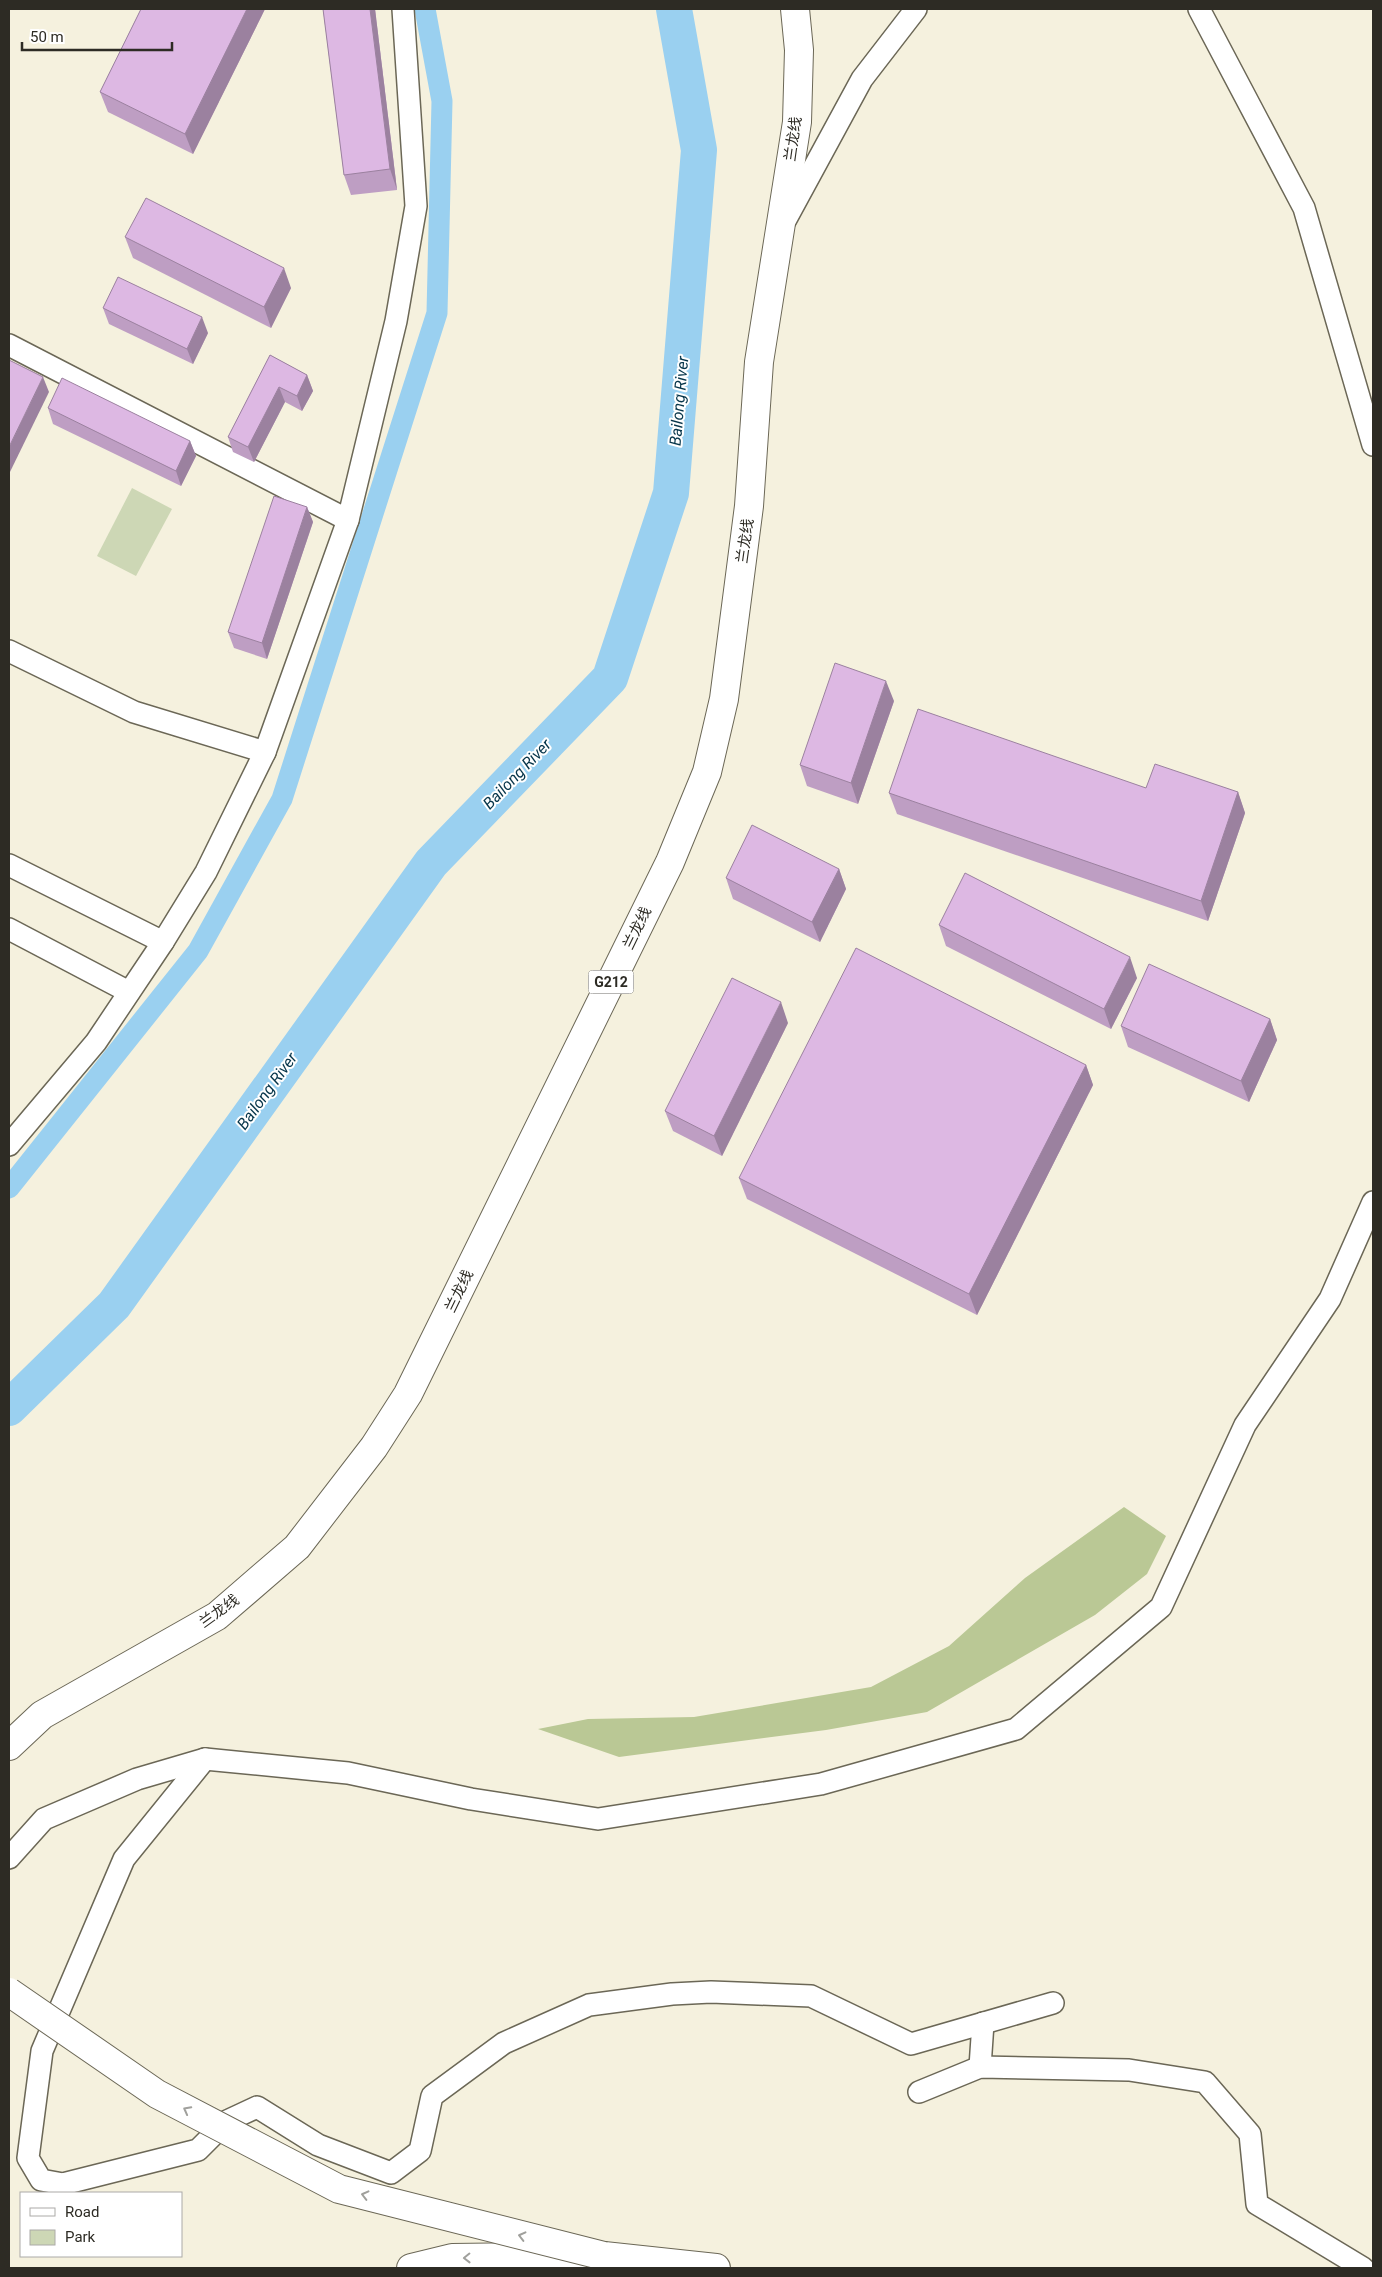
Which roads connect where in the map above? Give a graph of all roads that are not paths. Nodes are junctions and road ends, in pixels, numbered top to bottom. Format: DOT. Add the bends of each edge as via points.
graph roads {
  1 [pos="403,9"];
  2 [pos="795,9"];
  3 [pos="916,9"];
  4 [pos="1199,9"];
  5 [pos="779,230"];
  6 [pos="9,345"];
  7 [pos="1373,445"];
  8 [pos="348,520"];
  9 [pos="9,651"];
  10 [pos="265,752"];
  11 [pos="9,865"];
  12 [pos="9,929"];
  13 [pos="163,942"];
  14 [pos="129,992"];
  15 [pos="9,1145"];
  16 [pos="1373,1202"];
  17 [pos="9,1746"];
  18 [pos="205,1759"];
  19 [pos="9,1858"];
  20 [pos="9,1992"];
  21 [pos="1053,2003"];
  22 [pos="983,2023"];
  23 [pos="980,2067"];
  24 [pos="919,2092"];
  25 [pos="604,2256"];
  26 [pos="411,2268"];
  27 [pos="716,2268"];
  28 [pos="1363,2268"];
  1 -- 8 [label="street" via="416,206 396,321"];
  2 -- 5 [label="highway, 兰龙线 / G212" via="799,50 797,122"];
  3 -- 5 [label="street" via="862,79"];
  4 -- 7 [label="street" via="1304,208"];
  5 -- 17 [label="highway, 兰龙线 / G212" via="758,362 749,506 728,670 707,772 670,862 408,1394 374,1447 297,1547 217,1616 42,1715"];
  6 -- 8 [label="street"];
  8 -- 10 [label="street"];
  9 -- 10 [label="street" via="134,712"];
  10 -- 13 [label="street" via="206,872"];
  11 -- 13 [label="street"];
  12 -- 14 [label="street"];
  13 -- 14 [label="street"];
  14 -- 15 [label="street" via="96,1042"];
  16 -- 18 [label="street" via="1330,1299 1245,1425 1161,1607 1016,1729 821,1784 598,1819 471,1799 348,1772"];
  18 -- 19 [label="street" via="137,1779 44,1819"];
  18 -- 22 [label="street" via="124,1859 42,2051 28,2158 41,2180 63,2184 198,2150 227,2121 257,2107 318,2144 391,2173 420,2151 432,2096 504,2043 589,2006 692,1993 811,1996 911,2044"];
  25 -- 20 [label="highway, one-way, bridge" via="339,2189 157,2094"];
  21 -- 22 [label="street"];
  22 -- 23 [label="street"];
  23 -- 24 [label="street"];
  23 -- 28 [label="street" via="1129,2070 1205,2082 1250,2134 1257,2204"];
  25 -- 26 [label="highway, one-way, bridge" via="452,2258"];
  25 -- 27 [label="highway"];
}
